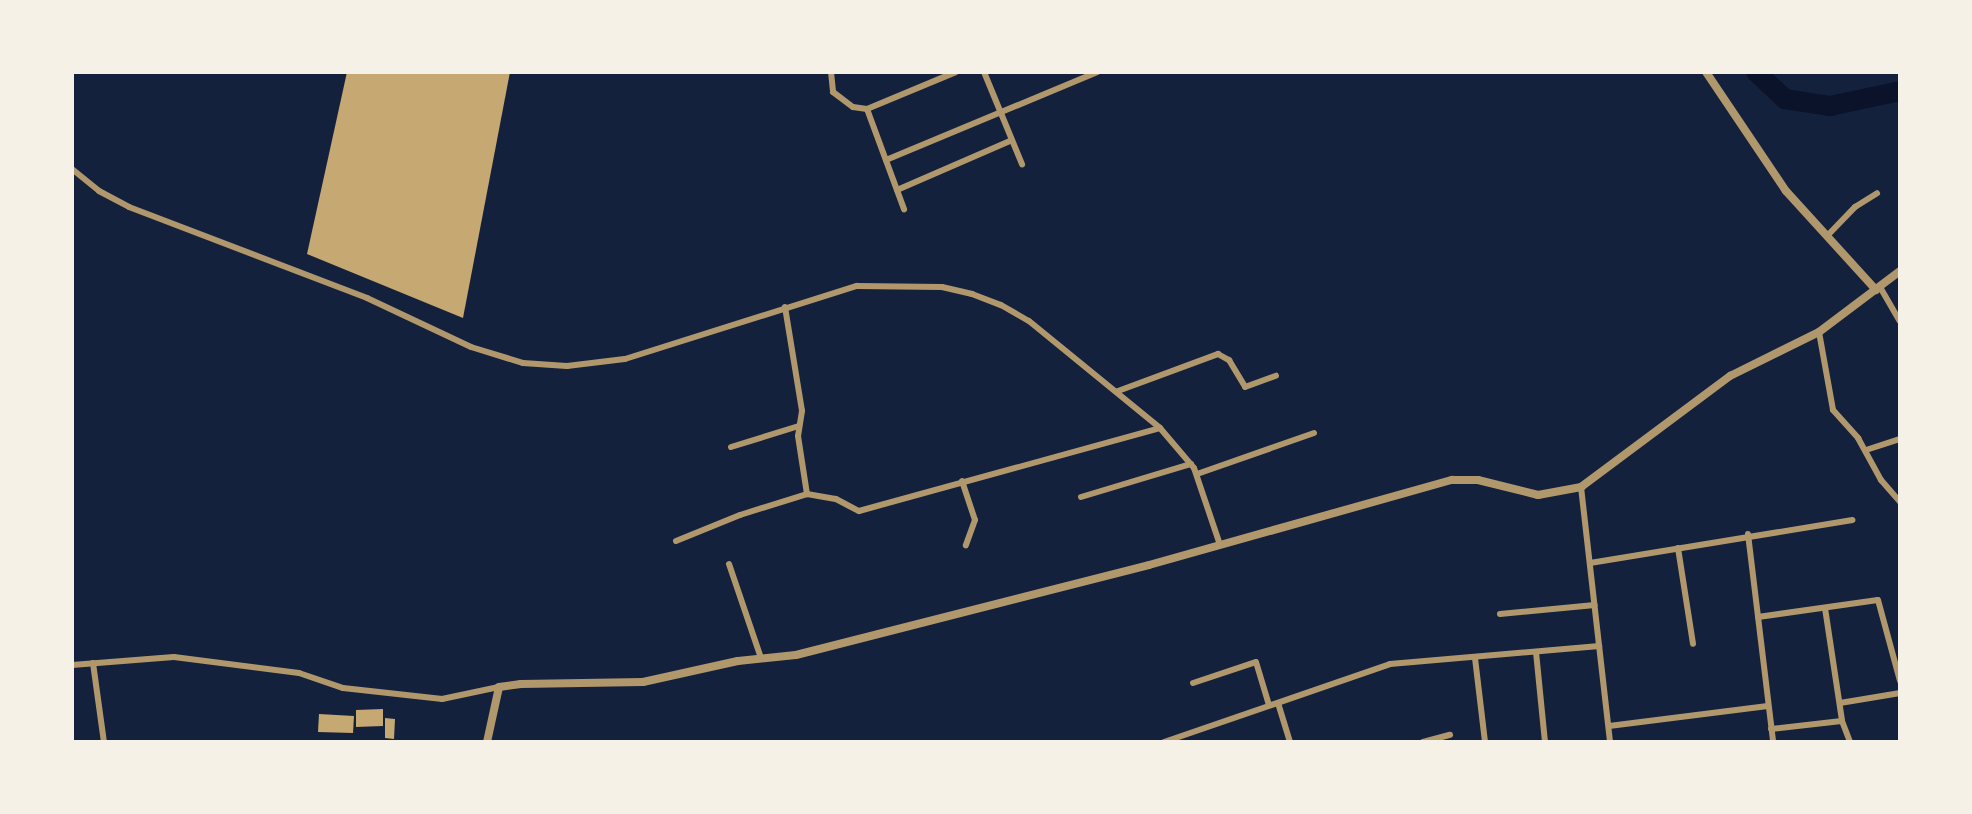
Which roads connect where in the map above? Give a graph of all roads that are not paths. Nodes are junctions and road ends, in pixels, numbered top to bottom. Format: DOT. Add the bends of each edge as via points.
graph roads {
  1 [pos="831,72"];
  2 [pos="956,72"];
  3 [pos="984,72"];
  4 [pos="1097,72"];
  5 [pos="1706,72"];
  6 [pos="867,109"];
  7 [pos="1000,111"];
  8 [pos="1012,140"];
  9 [pos="886,160"];
  10 [pos="1022,164"];
  11 [pos="72,169"];
  12 [pos="897,190"];
  13 [pos="1877,193"];
  14 [pos="904,209"];
  15 [pos="1828,235"];
  16 [pos="1900,271"];
  17 [pos="1878,289"];
  18 [pos="785,307"];
  19 [pos="1900,321"];
  20 [pos="1819,332"];
  21 [pos="1276,376"];
  22 [pos="1118,391"];
  23 [pos="799,426"];
  24 [pos="1160,428"];
  25 [pos="1314,433"];
  26 [pos="1900,439"];
  27 [pos="731,447"];
  28 [pos="1866,450"];
  29 [pos="1191,464"];
  30 [pos="1197,474"];
  31 [pos="962,481"];
  32 [pos="1581,487"];
  33 [pos="807,494"];
  34 [pos="1081,497"];
  35 [pos="1900,502"];
  36 [pos="1853,520"];
  37 [pos="1748,534"];
  38 [pos="676,541"];
  39 [pos="966,545"];
  40 [pos="1220,545"];
  41 [pos="1678,548"];
  42 [pos="1590,563"];
  43 [pos="729,564"];
  44 [pos="1595,605"];
  45 [pos="1825,608"];
  46 [pos="1500,614"];
  47 [pos="1758,617"];
  48 [pos="1693,644"];
  49 [pos="1599,646"];
  50 [pos="1536,652"];
  51 [pos="761,658"];
  52 [pos="1475,658"];
  53 [pos="93,663"];
  54 [pos="72,665"];
  55 [pos="1900,681"];
  56 [pos="1193,683"];
  57 [pos="498,692"];
  58 [pos="1900,693"];
  59 [pos="1278,703"];
  60 [pos="1840,703"];
  61 [pos="1269,705"];
  62 [pos="1768,706"];
  63 [pos="1842,721"];
  64 [pos="1609,726"];
  65 [pos="1771,729"];
  66 [pos="1450,735"];
  67 [pos="104,742"];
  68 [pos="487,742"];
  69 [pos="1164,742"];
  70 [pos="1290,742"];
  71 [pos="1423,742"];
  72 [pos="1485,742"];
  73 [pos="1545,742"];
  74 [pos="1610,742"];
  75 [pos="1773,742"];
  76 [pos="1850,742"];
  1 -- 6 [label="street" via="833,92 853,107"];
  2 -- 6 [label="street"];
  3 -- 7 [label="street"];
  4 -- 7 [label="street"];
  5 -- 15 [label="street" via="1786,191"];
  6 -- 9 [label="street"];
  7 -- 8 [label="street"];
  7 -- 9 [label="street"];
  8 -- 10 [label="street"];
  8 -- 12 [label="street"];
  9 -- 12 [label="street"];
  11 -- 18 [label="street" via="129,207 355,293 471,347 523,363 567,366 625,359"];
  12 -- 14 [label="street"];
  13 -- 15 [label="street"];
  15 -- 17 [label="street"];
  16 -- 17 [label="street"];
  17 -- 19 [label="street"];
  17 -- 20 [label="street"];
  18 -- 22 [label="street" via="857,286 956,290 1015,312"];
  18 -- 23 [label="street" via="802,411"];
  20 -- 28 [label="street" via="1830,403"];
  20 -- 32 [label="street" via="1747,365"];
  21 -- 22 [label="street" via="1245,387 1225,355 1218,354"];
  22 -- 24 [label="street"];
  23 -- 27 [label="street"];
  23 -- 33 [label="street"];
  24 -- 29 [label="street"];
  24 -- 31 [label="street"];
  25 -- 30 [label="street"];
  26 -- 28 [label="street"];
  28 -- 35 [label="street"];
  29 -- 30 [label="street"];
  29 -- 34 [label="street"];
  30 -- 40 [label="street"];
  31 -- 33 [label="street" via="859,511 836,499"];
  31 -- 39 [label="street" via="975,520"];
  32 -- 40 [label="street" via="1538,495 1478,480 1452,480"];
  32 -- 42 [label="street"];
  33 -- 38 [label="street"];
  36 -- 37 [label="street"];
  37 -- 41 [label="street"];
  37 -- 47 [label="street"];
  40 -- 51 [label="street" via="821,650"];
  41 -- 42 [label="street"];
  41 -- 48 [label="street"];
  42 -- 44 [label="street"];
  43 -- 51 [label="street"];
  44 -- 46 [label="street"];
  44 -- 49 [label="street"];
  45 -- 47 [label="street"];
  45 -- 55 [label="street" via="1878,600"];
  45 -- 60 [label="street"];
  47 -- 62 [label="street"];
  49 -- 50 [label="street"];
  49 -- 64 [label="street"];
  50 -- 52 [label="street"];
  50 -- 73 [label="street"];
  51 -- 57 [label="street" via="643,682 521,684"];
  52 -- 59 [label="street" via="1390,664"];
  52 -- 72 [label="street"];
  53 -- 54 [label="street"];
  53 -- 57 [label="street" via="153,656 299,673 343,688 442,699"];
  53 -- 67 [label="street"];
  56 -- 61 [label="street" via="1256,662"];
  57 -- 68 [label="street"];
  58 -- 60 [label="street"];
  59 -- 61 [label="street"];
  59 -- 70 [label="street"];
  60 -- 63 [label="street"];
  61 -- 69 [label="street"];
  62 -- 64 [label="street"];
  62 -- 65 [label="street"];
  63 -- 65 [label="street"];
  63 -- 76 [label="street"];
  64 -- 74 [label="street"];
  65 -- 75 [label="street"];
  66 -- 71 [label="street"];
}
